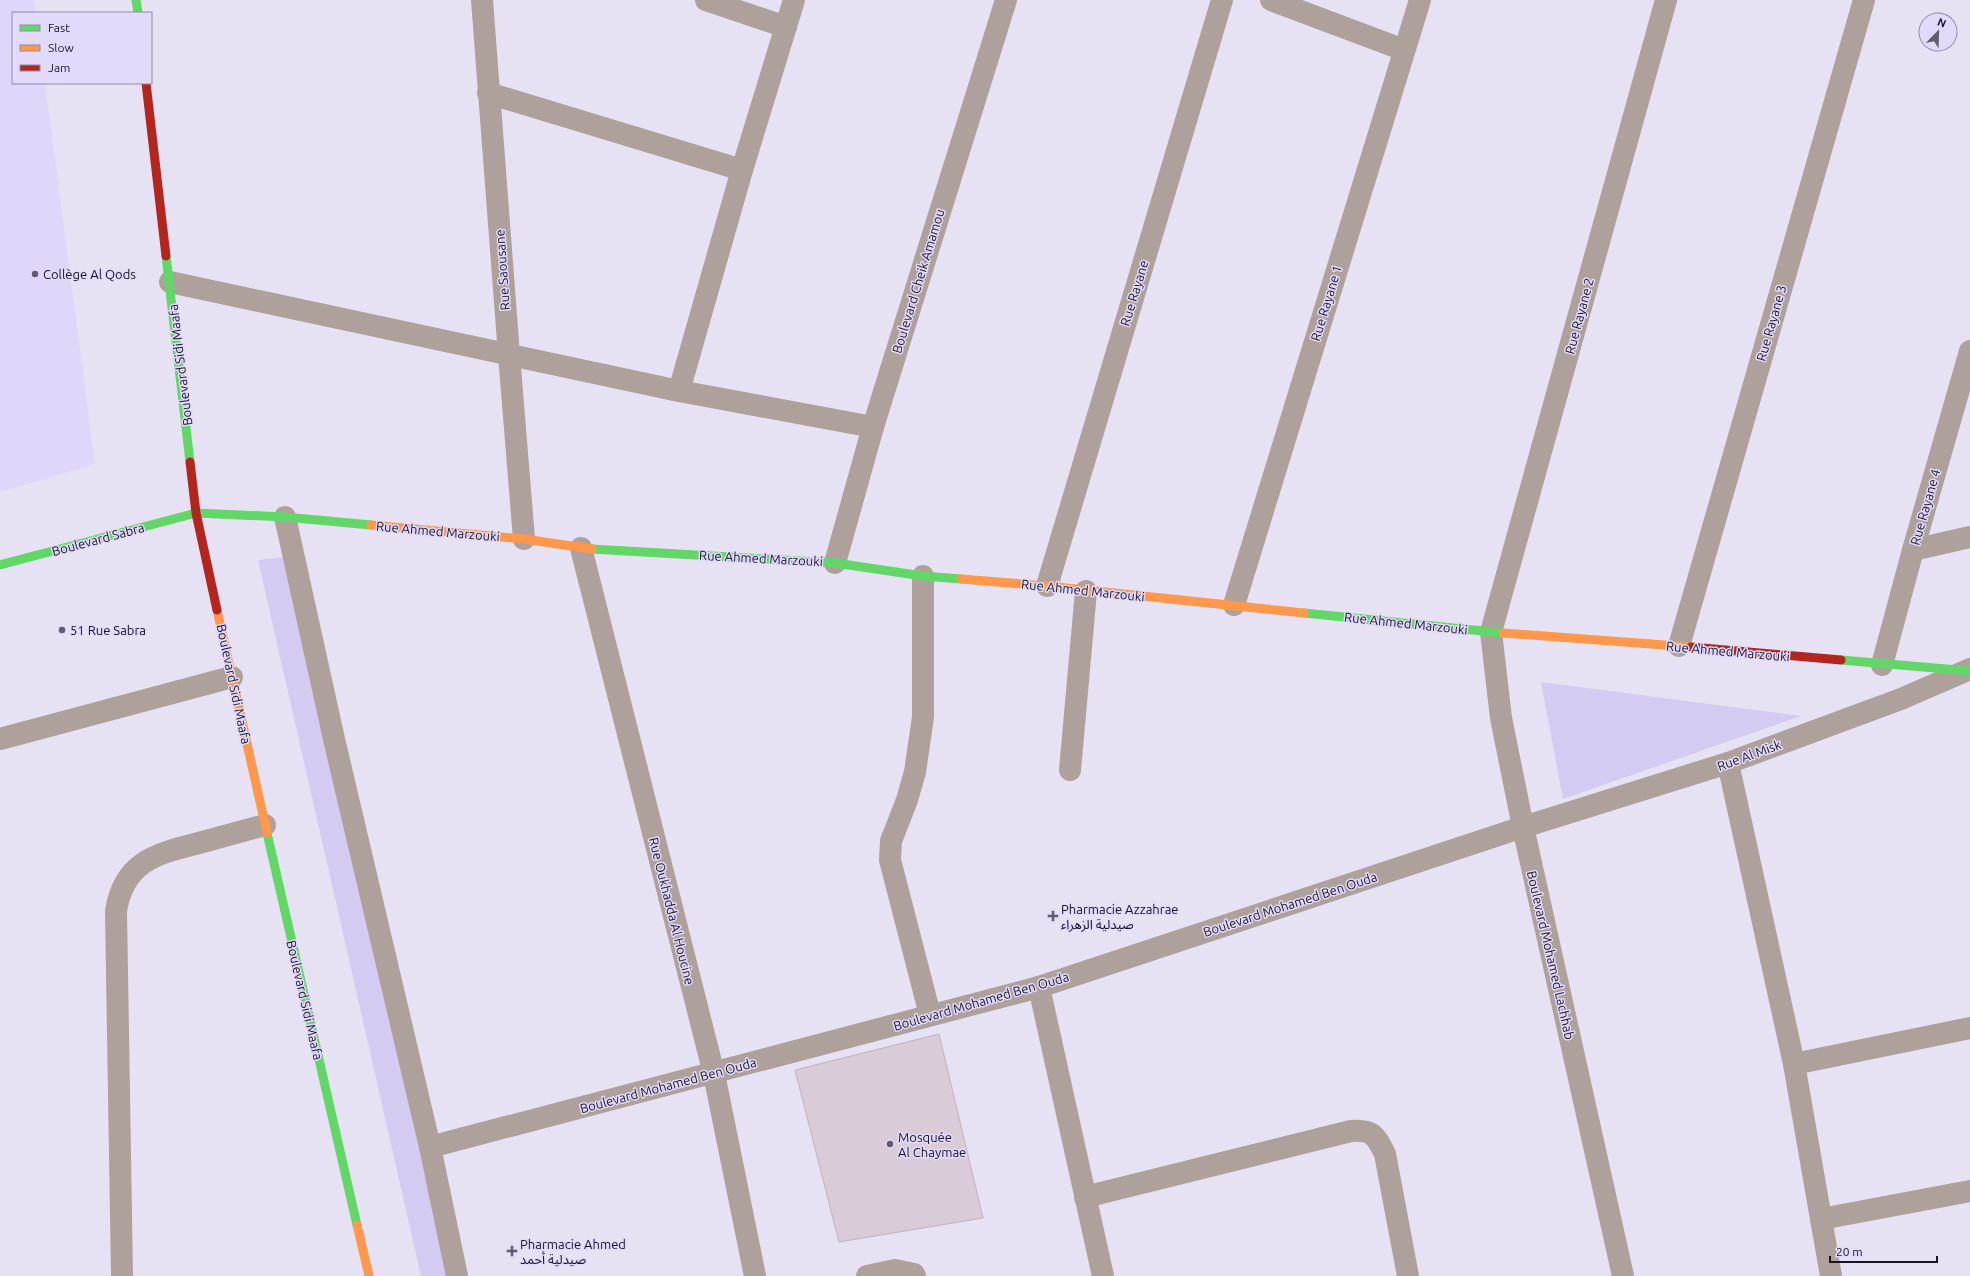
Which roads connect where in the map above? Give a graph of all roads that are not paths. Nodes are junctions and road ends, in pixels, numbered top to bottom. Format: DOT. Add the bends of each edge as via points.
graph roads {
  1 [pos="136,0"];
  2 [pos="482,0"];
  3 [pos="706,0"];
  4 [pos="794,0"];
  5 [pos="1006,0"];
  6 [pos="1222,0"];
  7 [pos="1271,0"];
  8 [pos="1420,0"];
  9 [pos="1666,0"];
  10 [pos="1864,0"];
  11 [pos="138,12"];
  12 [pos="786,27"];
  13 [pos="1404,50"];
  14 [pos="146,84"];
  15 [pos="488,93"];
  16 [pos="742,170"];
  17 [pos="170,282"];
  18 [pos="1970,351"];
  19 [pos="508,355"];
  20 [pos="679,391"];
  21 [pos="873,427"];
  22 [pos="196,513"];
  23 [pos="285,517"];
  24 [pos="1970,537"];
  25 [pos="524,539"];
  26 [pos="580,548"];
  27 [pos="1913,550"];
  28 [pos="835,563"];
  29 [pos="0,565"];
  30 [pos="923,576"];
  31 [pos="1047,586"];
  32 [pos="1086,591"];
  33 [pos="1234,605"];
  34 [pos="1491,632"];
  35 [pos="1679,646"];
  36 [pos="1882,665"];
  37 [pos="1969,670"];
  38 [pos="232,677"];
  39 [pos="0,739"];
  40 [pos="1728,763"];
  41 [pos="1070,770"];
  42 [pos="265,825"];
  43 [pos="1523,827"];
  44 [pos="1039,987"];
  45 [pos="930,1015"];
  46 [pos="1970,1028"];
  47 [pos="1794,1064"];
  48 [pos="714,1074"];
  49 [pos="430,1147"];
  50 [pos="1970,1191"];
  51 [pos="1085,1197"];
  52 [pos="1821,1219"];
  53 [pos="122,1276"];
  54 [pos="369,1276"];
  55 [pos="458,1276"];
  56 [pos="755,1276"];
  57 [pos="867,1276"];
  58 [pos="915,1276"];
  59 [pos="1103,1276"];
  60 [pos="1408,1276"];
  61 [pos="1623,1276"];
  62 [pos="1831,1276"];
  1 -- 11 [label="main road"];
  2 -- 15 [label="street, Rue Saousane"];
  3 -- 12 [label="street"];
  4 -- 12 [label="street"];
  5 -- 21 [label="street, Boulevard Cheik Amamou"];
  6 -- 31 [label="street, Rue Rayane"];
  7 -- 13 [label="street"];
  8 -- 13 [label="street, Rue Rayane 1"];
  9 -- 34 [label="street, Rue Rayane 2"];
  10 -- 35 [label="street, Rue Rayane 3"];
  12 -- 16 [label="street"];
  13 -- 33 [label="street, Rue Rayane 1"];
  14 -- 17 [label="main road, Boulevard Sidi Maafa"];
  15 -- 16 [label="street"];
  15 -- 19 [label="street, Rue Saousane"];
  16 -- 20 [label="street"];
  17 -- 19 [label="street"];
  17 -- 22 [label="main road, Boulevard Sidi Maafa"];
  18 -- 27 [label="street, Rue Rayane 4"];
  19 -- 20 [label="street"];
  19 -- 25 [label="street, Rue Saousane"];
  20 -- 21 [label="street"];
  21 -- 28 [label="street, Boulevard Cheik Amamou"];
  22 -- 23 [label="main road, Rue Ahmed Marzouki"];
  22 -- 29 [label="main road, Boulevard Sabra"];
  22 -- 38 [label="main road, Boulevard Sidi Maafa"];
  23 -- 25 [label="main road, Rue Ahmed Marzouki"];
  23 -- 49 [label="street" via="334,739"];
  24 -- 27 [label="street"];
  25 -- 26 [label="main road, Rue Ahmed Marzouki"];
  26 -- 28 [label="main road, Rue Ahmed Marzouki"];
  26 -- 48 [label="street, Rue Oukhadda Al Houcine"];
  27 -- 36 [label="street, Rue Rayane 4"];
  28 -- 30 [label="main road, Rue Ahmed Marzouki"];
  30 -- 31 [label="main road, Rue Ahmed Marzouki"];
  30 -- 45 [label="street" via="924,717 907,800 891,841 890,860"];
  31 -- 32 [label="main road, Rue Ahmed Marzouki"];
  32 -- 33 [label="main road, Rue Ahmed Marzouki"];
  32 -- 41 [label="street"];
  33 -- 34 [label="main road, Rue Ahmed Marzouki"];
  34 -- 35 [label="main road, Rue Ahmed Marzouki"];
  34 -- 43 [label="street, Boulevard Mohamed Lachhab" via="1501,718"];
  35 -- 36 [label="main road, Rue Ahmed Marzouki"];
  36 -- 37 [label="main road, Rue Ahmed Marzouki"];
  37 -- 40 [label="street, Rue Al Misk" via="1901,699"];
  38 -- 39 [label="street"];
  38 -- 42 [label="main road, Boulevard Sidi Maafa"];
  40 -- 43 [label="street, Rue Al Misk"];
  40 -- 47 [label="street"];
  42 -- 53 [label="street" via="158,853 134,870 118,895 116,911"];
  42 -- 54 [label="main road, Boulevard Sidi Maafa"];
  43 -- 44 [label="street, Boulevard Mohamed Ben Ouda"];
  43 -- 61 [label="street, Boulevard Mohamed Lachhab"];
  44 -- 45 [label="street, Boulevard Mohamed Ben Ouda"];
  44 -- 51 [label="street"];
  45 -- 48 [label="street, Boulevard Mohamed Ben Ouda"];
  46 -- 47 [label="street"];
  47 -- 52 [label="street"];
  48 -- 49 [label="street, Boulevard Mohamed Ben Ouda"];
  48 -- 56 [label="street, Rue Oukhadda Al Houcine"];
  49 -- 55 [label="street"];
  50 -- 52 [label="street"];
  51 -- 59 [label="street"];
  51 -- 60 [label="street" via="1363,1130 1378,1140 1385,1154"];
  52 -- 62 [label="street"];
  57 -- 58 [label="street" via="894,1270"];
}
